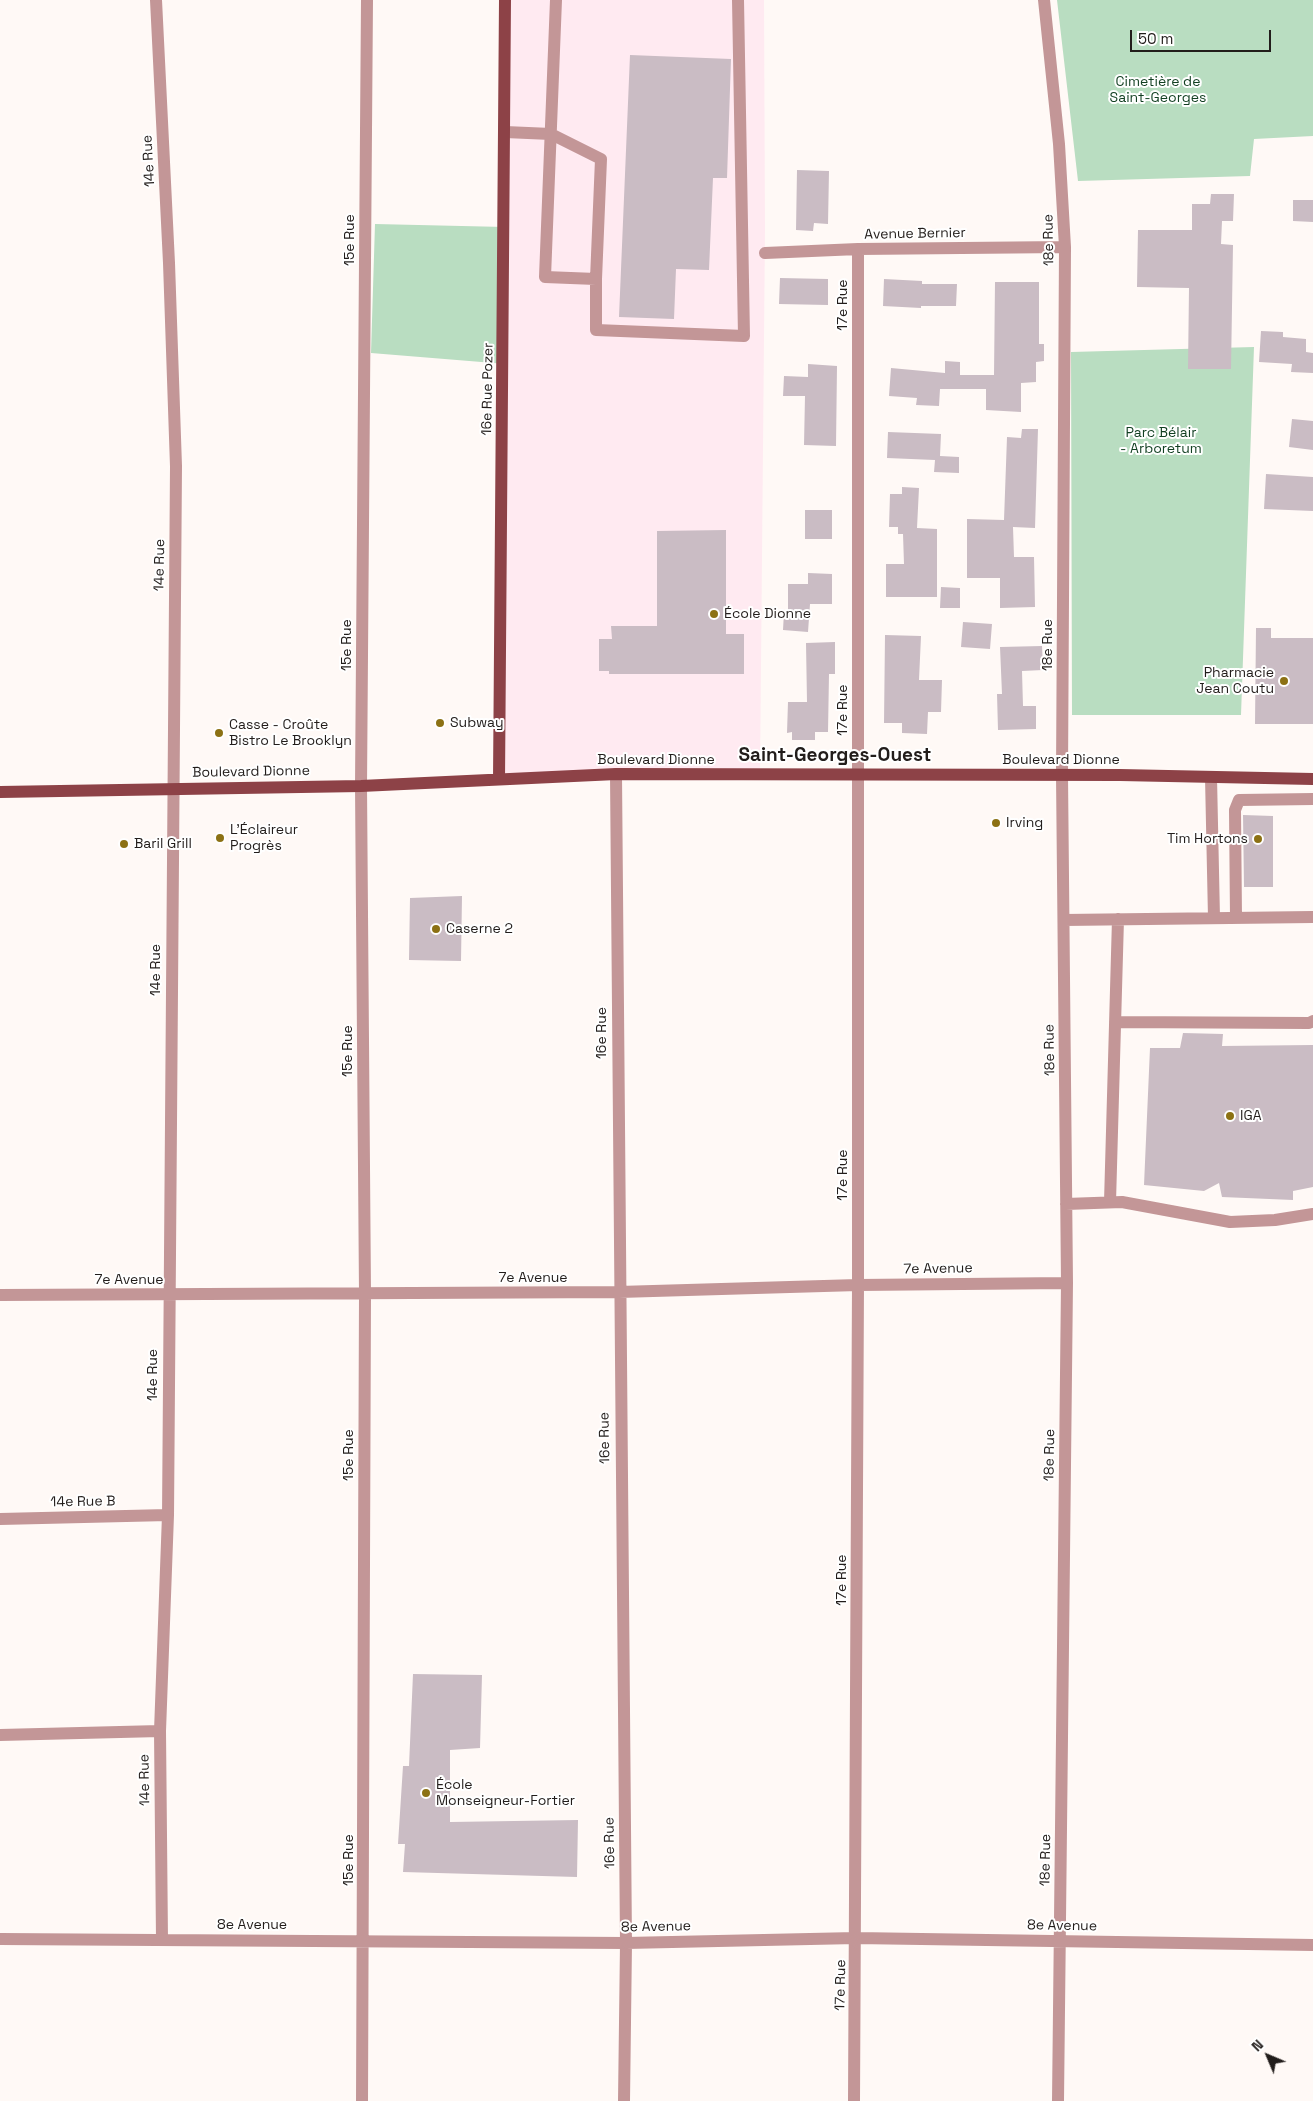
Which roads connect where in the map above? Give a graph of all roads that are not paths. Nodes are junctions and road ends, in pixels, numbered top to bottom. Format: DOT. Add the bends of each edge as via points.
graph roads {
  1 [pos="156,0"];
  2 [pos="367,0"];
  3 [pos="505,0"];
  4 [pos="556,0"];
  5 [pos="738,0"];
  6 [pos="1044,0"];
  7 [pos="505,132"];
  8 [pos="551,134"];
  9 [pos="1065,247"];
  10 [pos="858,249"];
  11 [pos="765,253"];
  12 [pos="596,279"];
  13 [pos="616,774"];
  14 [pos="858,775"];
  15 [pos="1062,775"];
  16 [pos="1211,777"];
  17 [pos="499,779"];
  18 [pos="1313,779"];
  19 [pos="361,786"];
  20 [pos="172,788"];
  21 [pos="0,792"];
  22 [pos="1313,799"];
  23 [pos="1313,917"];
  24 [pos="1214,918"];
  25 [pos="1236,918"];
  26 [pos="1118,919"];
  27 [pos="1064,920"];
  28 [pos="1313,1020"];
  29 [pos="1115,1022"];
  30 [pos="1110,1202"];
  31 [pos="1066,1204"];
  32 [pos="1313,1214"];
  33 [pos="1067,1283"];
  34 [pos="858,1285"];
  35 [pos="619,1292"];
  36 [pos="365,1294"];
  37 [pos="0,1295"];
  38 [pos="168,1295"];
  39 [pos="168,1515"];
  40 [pos="0,1519"];
  41 [pos="160,1731"];
  42 [pos="0,1735"];
  43 [pos="856,1938"];
  44 [pos="0,1939"];
  45 [pos="162,1940"];
  46 [pos="364,1940"];
  47 [pos="1061,1941"];
  48 [pos="626,1942"];
  49 [pos="1313,1945"];
  50 [pos="362,2101"];
  51 [pos="624,2101"];
  52 [pos="854,2101"];
  53 [pos="1058,2101"];
  1 -- 20 [label="street, 14e Rue" via="176,466"];
  2 -- 19 [label="street, 15e Rue"];
  3 -- 7 [label="main road, 16e Rue Pozer"];
  4 -- 8 [label="street"];
  5 -- 12 [label="street" via="744,336 596,330"];
  6 -- 9 [label="street, 18e Rue" via="1059,144"];
  7 -- 8 [label="street"];
  7 -- 17 [label="main road, 16e Rue Pozer"];
  8 -- 12 [label="street" via="601,159"];
  8 -- 12 [label="street" via="545,277"];
  9 -- 10 [label="street, Avenue Bernier"];
  9 -- 15 [label="street, 18e Rue"];
  10 -- 11 [label="street, Avenue Bernier"];
  10 -- 14 [label="street, 17e Rue"];
  13 -- 14 [label="main road, Boulevard Dionne"];
  13 -- 17 [label="main road, Boulevard Dionne"];
  13 -- 35 [label="street, 16e Rue"];
  14 -- 15 [label="main road, Boulevard Dionne"];
  14 -- 34 [label="street, 17e Rue"];
  15 -- 16 [label="main road, Boulevard Dionne"];
  15 -- 27 [label="street, 18e Rue"];
  16 -- 18 [label="main road, Boulevard Dionne"];
  16 -- 24 [label="street"];
  17 -- 19 [label="main road, Boulevard Dionne"];
  19 -- 20 [label="main road, Boulevard Dionne"];
  19 -- 36 [label="street, 15e Rue"];
  20 -- 21 [label="main road, Boulevard Dionne"];
  20 -- 38 [label="street, 14e Rue"];
  22 -- 25 [label="street" via="1239,800 1235,810"];
  23 -- 25 [label="street"];
  24 -- 25 [label="street"];
  24 -- 26 [label="street"];
  26 -- 27 [label="street"];
  26 -- 29 [label="street"];
  27 -- 31 [label="street, 18e Rue"];
  28 -- 29 [label="street" via="1309,1023"];
  29 -- 30 [label="street"];
  30 -- 31 [label="street"];
  30 -- 32 [label="street" via="1139,1204 1230,1222"];
  31 -- 33 [label="street, 18e Rue"];
  33 -- 34 [label="street, 7e Avenue"];
  33 -- 47 [label="street, 18e Rue"];
  34 -- 35 [label="street, 7e Avenue"];
  34 -- 43 [label="street, 17e Rue"];
  35 -- 36 [label="street, 7e Avenue"];
  35 -- 48 [label="street, 16e Rue"];
  36 -- 38 [label="street, 7e Avenue"];
  36 -- 46 [label="street, 15e Rue"];
  37 -- 38 [label="street, 7e Avenue"];
  38 -- 39 [label="street, 14e Rue"];
  39 -- 40 [label="street, 14e Rue B"];
  39 -- 41 [label="street, 14e Rue"];
  41 -- 42 [label="street"];
  41 -- 45 [label="street, 14e Rue"];
  43 -- 47 [label="street, 8e Avenue"];
  43 -- 48 [label="street, 8e Avenue"];
  43 -- 52 [label="street, 17e Rue"];
  44 -- 45 [label="street, 8e Avenue"];
  45 -- 46 [label="street, 8e Avenue"];
  46 -- 48 [label="street, 8e Avenue"];
  46 -- 50 [label="street, 15e Rue"];
  47 -- 49 [label="street, 8e Avenue"];
  47 -- 53 [label="street, 18e Rue"];
  48 -- 51 [label="street, 16e Rue"];
}
